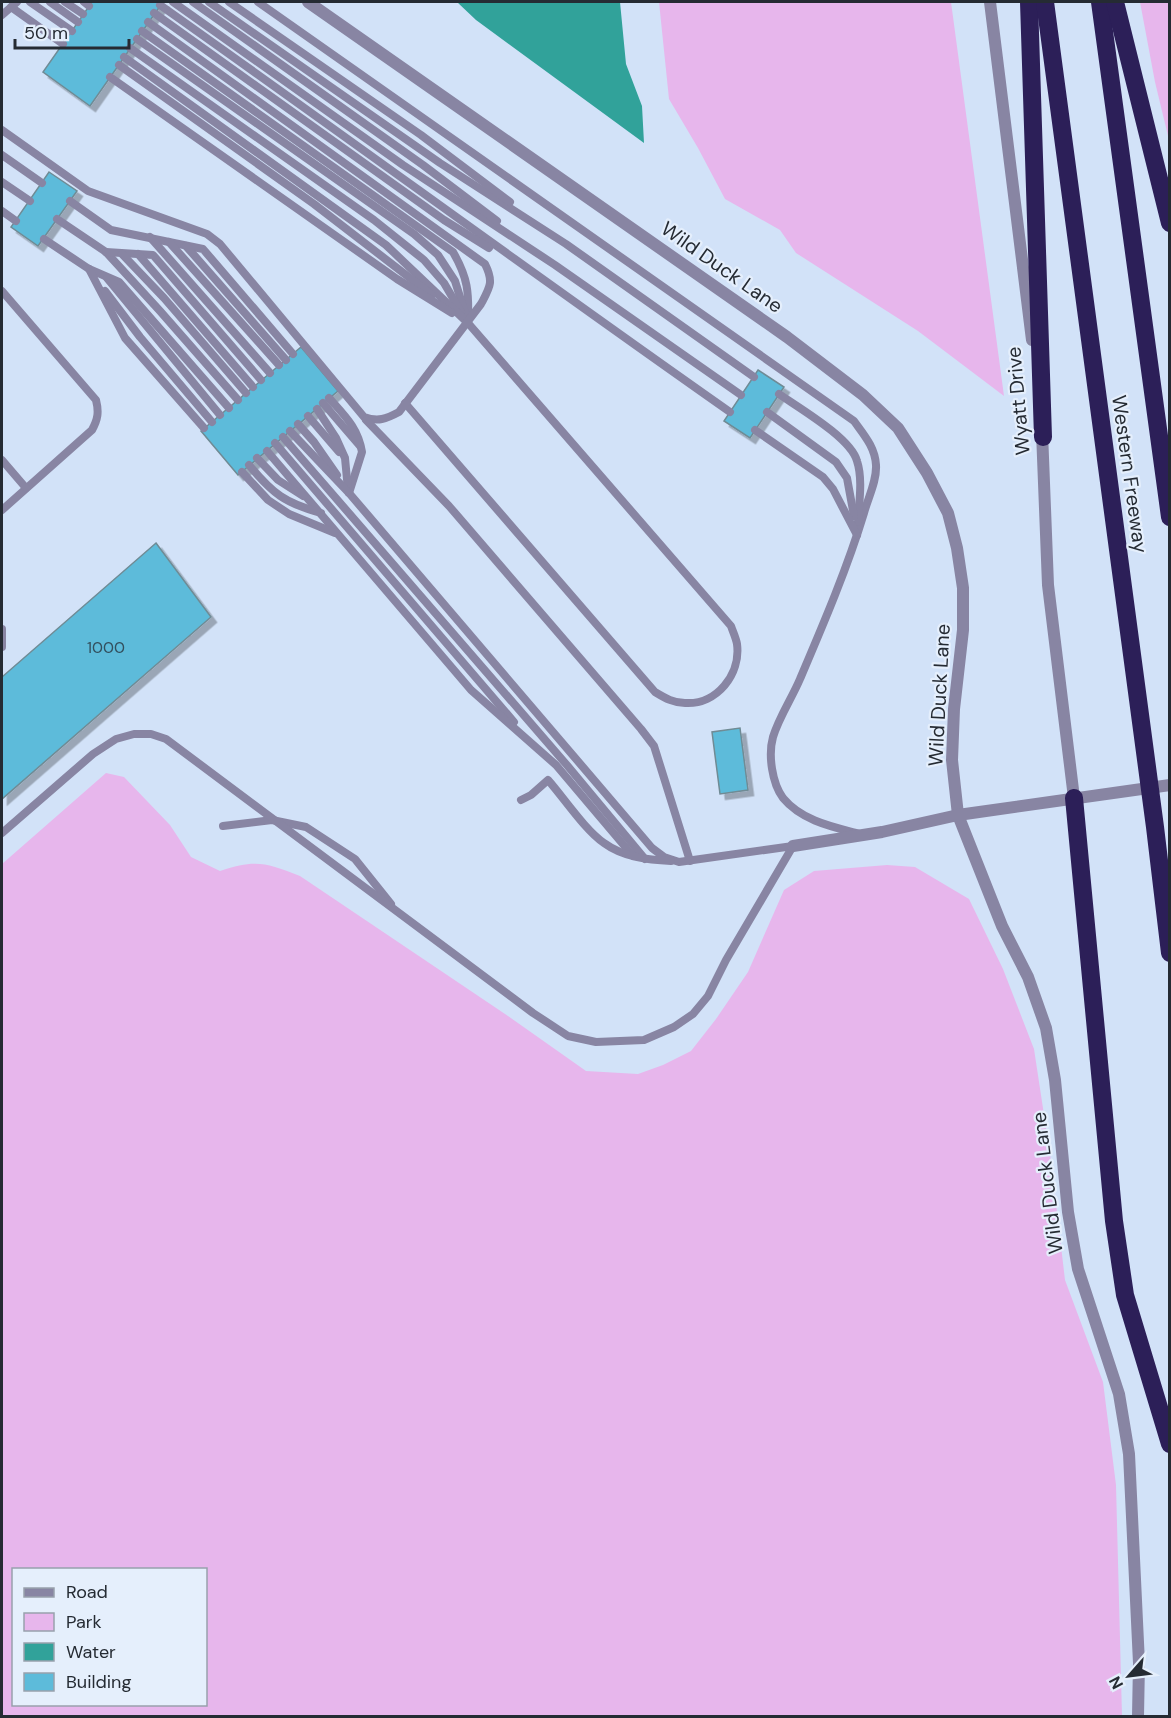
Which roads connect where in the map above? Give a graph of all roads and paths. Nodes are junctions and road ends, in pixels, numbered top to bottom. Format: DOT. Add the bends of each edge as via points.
graph roads {
  1 [pos="30,2"];
  2 [pos="50,2"];
  3 [pos="65,2"];
  4 [pos="173,2"];
  5 [pos="193,2"];
  6 [pos="209,2"];
  7 [pos="229,2"];
  8 [pos="258,2"];
  9 [pos="309,2"];
  10 [pos="990,2"];
  11 [pos="1029,2"];
  12 [pos="1045,2"];
  13 [pos="1100,2"];
  14 [pos="1115,2"];
  15 [pos="14,4"];
  16 [pos="157,9"];
  17 [pos="83,14"];
  18 [pos="2,15"];
  19 [pos="78,22"];
  20 [pos="148,22"];
  21 [pos="72,31"];
  22 [pos="142,31"];
  23 [pos="136,39"];
  24 [pos="63,44"];
  25 [pos="130,48"];
  26 [pos="121,61"];
  27 [pos="110,77"];
  28 [pos="2,130"];
  29 [pos="2,155"];
  30 [pos="2,182"];
  31 [pos="42,183"];
  32 [pos="30,201"];
  33 [pos="70,201"];
  34 [pos="2,211"];
  35 [pos="57,219"];
  36 [pos="16,221"];
  37 [pos="1170,223"];
  38 [pos="150,237"];
  39 [pos="44,239"];
  40 [pos="169,241"];
  41 [pos="566,244"];
  42 [pos="106,252"];
  43 [pos="122,254"];
  44 [pos="138,254"];
  45 [pos="555,265"];
  46 [pos="89,269"];
  47 [pos="105,276"];
  48 [pos="2,291"];
  49 [pos="468,323"];
  50 [pos="270,373"];
  51 [pos="754,376"];
  52 [pos="261,380"];
  53 [pos="779,394"];
  54 [pos="741,395"];
  55 [pos="238,400"];
  56 [pos="405,403"];
  57 [pos="229,408"];
  58 [pos="730,412"];
  59 [pos="767,412"];
  60 [pos="220,415"];
  61 [pos="308,416"];
  62 [pos="364,417"];
  63 [pos="212,422"];
  64 [pos="298,424"];
  65 [pos="204,428"];
  66 [pos="755,430"];
  67 [pos="1043,437"];
  68 [pos="275,443"];
  69 [pos="267,451"];
  70 [pos="257,458"];
  71 [pos="345,458"];
  72 [pos="2,460"];
  73 [pos="249,465"];
  74 [pos="242,472"];
  75 [pos="26,488"];
  76 [pos="349,493"];
  77 [pos="309,499"];
  78 [pos="2,510"];
  79 [pos="321,513"];
  80 [pos="1170,517"];
  81 [pos="857,535"];
  82 [pos="340,536"];
  83 [pos="2,629"];
  84 [pos="2,647"];
  85 [pos="534,746"];
  86 [pos="1170,785"];
  87 [pos="1074,798"];
  88 [pos="521,800"];
  89 [pos="958,815"];
  90 [pos="272,820"];
  91 [pos="223,826"];
  92 [pos="2,833"];
  93 [pos="863,835"];
  94 [pos="793,846"];
  95 [pos="633,856"];
  96 [pos="645,859"];
  97 [pos="690,861"];
  98 [pos="679,862"];
  99 [pos="400,916"];
  100 [pos="1170,953"];
  101 [pos="1170,1444"];
  102 [pos="1138,1716"];
  1 -- 21 [label="lane"];
  2 -- 19 [label="lane"];
  3 -- 17 [label="lane"];
  4 -- 45 [label="lane" via="403,165"];
  5 -- 45 [label="lane" via="423,165"];
  6 -- 41 [label="lane" via="440,163"];
  7 -- 41 [label="lane" via="421,135"];
  8 -- 81 [label="lane" via="854,421 872,446 876,463"];
  9 -- 89 [label="street, Wild Duck Lane" via="787,337 863,395 898,428 948,513 957,548 963,588 952,760"];
  10 -- 67 [label="street, Wyatt Drive"];
  11 -- 67 [label="highway"];
  12 -- 100 [label="highway, Western Freeway"];
  13 -- 80 [label="highway, Western Freeway"];
  14 -- 37 [label="highway"];
  15 -- 18 [label="lane"];
  15 -- 24 [label="lane"];
  16 -- 58 [label="lane" via="332,127"];
  20 -- 49 [label="lane" via="485,264 491,286"];
  22 -- 49 [label="lane" via="453,252 464,270 469,290"];
  23 -- 49 [label="lane" via="414,234 438,255 455,281"];
  25 -- 49 [label="lane" via="374,220 424,260"];
  26 -- 49 [label="lane" via="386,245"];
  27 -- 49 [label="lane" via="397,279"];
  28 -- 62 [label="lane" via="88,191 189,226 220,244"];
  29 -- 31 [label="lane"];
  30 -- 32 [label="lane"];
  33 -- 38 [label="lane" via="111,230"];
  34 -- 36 [label="lane"];
  35 -- 42 [label="lane"];
  38 -- 40 [label="lane"];
  38 -- 50 [label="lane"];
  39 -- 46 [label="lane"];
  40 -- 40 [label="lane" via="286,360 203,249"];
  41 -- 51 [label="lane"];
  42 -- 43 [label="lane"];
  42 -- 55 [label="lane"];
  43 -- 44 [label="lane"];
  43 -- 44 [label="lane" via="249,390"];
  44 -- 52 [label="lane" via="153,255"];
  45 -- 54 [label="lane"];
  46 -- 47 [label="lane"];
  46 -- 63 [label="lane"];
  46 -- 65 [label="lane" via="125,338"];
  47 -- 57 [label="lane" via="119,282"];
  47 -- 60 [label="lane"];
  48 -- 75 [label="lane" via="96,400 99,410 92,430"];
  49 -- 56 [label="lane"];
  49 -- 56 [label="lane" via="731,626 737,643 737,661 720,691 688,704 670,701 655,692"];
  53 -- 81 [label="lane" via="849,444 859,475"];
  56 -- 62 [label="lane" via="389,417 375,421"];
  59 -- 81 [label="lane" via="843,470"];
  61 -- 71 [label="lane"];
  62 -- 97 [label="lane" via="449,506 654,746"];
  64 -- 76 [label="lane"];
  66 -- 81 [label="lane" via="823,477 834,489"];
  67 -- 87 [label="street, Wyatt Drive" via="1048,585"];
  68 -- 85 [label="lane"];
  69 -- 77 [label="lane"];
  70 -- 77 [label="lane" via="278,480"];
  71 -- 76 [label="lane"];
  71 -- 76 [label="lane" via="323,403 359,435 362,452"];
  72 -- 75 [label="lane"];
  73 -- 79 [label="lane" via="279,496 297,507"];
  74 -- 82 [label="lane" via="268,500 289,514"];
  75 -- 78 [label="lane"];
  76 -- 96 [label="lane" via="286,434"];
  76 -- 98 [label="lane" via="652,848"];
  77 -- 79 [label="lane"];
  79 -- 82 [label="lane"];
  81 -- 93 [label="lane" via="800,680 773,737 772,754 774,778 782,797 798,812"];
  82 -- 85 [label="lane" via="471,690"];
  83 -- 84 [label="lane"];
  85 -- 95 [label="lane" via="556,765"];
  86 -- 87 [label="street"];
  87 -- 89 [label="street"];
  87 -- 101 [label="highway" via="1114,1221 1125,1296"];
  88 -- 95 [label="lane" via="548,780 603,843"];
  89 -- 93 [label="street"];
  89 -- 102 [label="street, Wild Duck Lane" via="1046,1028 1078,1269 1119,1394 1129,1454"];
  90 -- 91 [label="lane"];
  90 -- 92 [label="lane" via="166,739 134,734 116,739 93,754"];
  90 -- 99 [label="lane"];
  90 -- 99 [label="lane" via="306,827 355,859"];
  93 -- 94 [label="street"];
  94 -- 97 [label="lane"];
  94 -- 99 [label="lane" via="708,996 693,1014 645,1040 596,1042 568,1036"];
  95 -- 96 [label="lane"];
  96 -- 98 [label="lane"];
  97 -- 98 [label="lane"];
}
